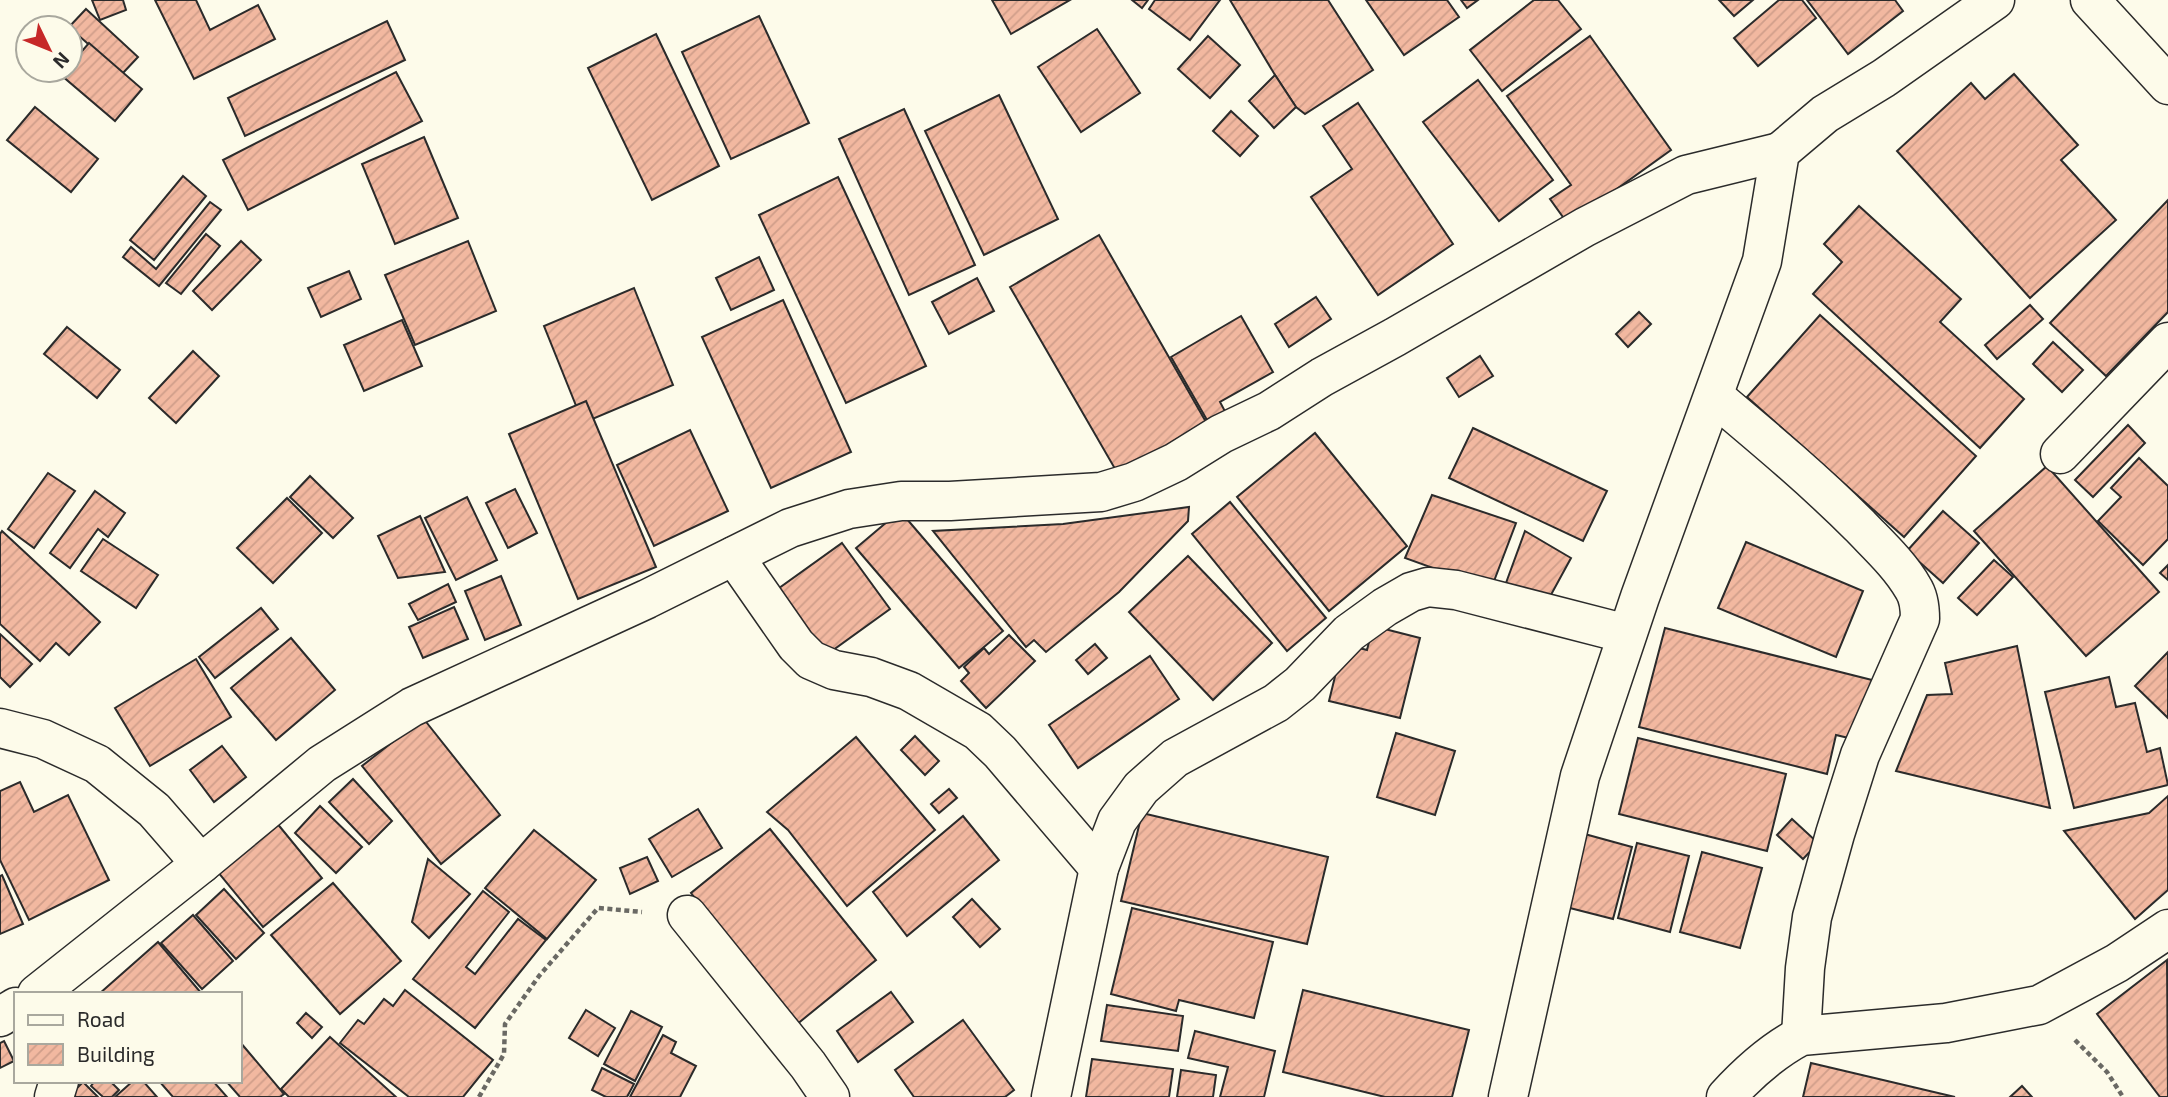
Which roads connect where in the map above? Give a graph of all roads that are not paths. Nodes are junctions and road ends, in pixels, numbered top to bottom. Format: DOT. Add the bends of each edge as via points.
graph roads {
  1 [pos="1994,0"];
  2 [pos="2090,0"];
  3 [pos="2168,85"];
  4 [pos="1780,152"];
  5 [pos="2168,342"];
  6 [pos="1715,397"];
  7 [pos="2060,454"];
  8 [pos="734,555"];
  9 [pos="1627,635"];
  10 [pos="0,728"];
  11 [pos="201,864"];
  12 [pos="1099,868"];
  13 [pos="687,915"];
  14 [pos="2168,929"];
  15 [pos="42,992"];
  16 [pos="1801,1036"];
  17 [pos="830,1097"];
  18 [pos="1051,1097"];
  19 [pos="1508,1097"];
  20 [pos="1726,1097"];
  1 -- 4 [label="street" via="1825,114"];
  2 -- 3 [label="street"];
  4 -- 6 [label="street" via="1762,261"];
  4 -- 8 [label="street" via="1686,175 1585,227 1269,411 1134,482 1101,492 901,501 849,509 790,528"];
  5 -- 7 [label="street"];
  6 -- 9 [label="street"];
  6 -- 16 [label="street" via="1868,534 1903,573 1920,606 1920,619 1860,755 1835,834 1812,918"];
  8 -- 11 [label="street" via="412,707 322,764"];
  8 -- 12 [label="street" via="811,660 909,691 978,731"];
  9 -- 12 [label="street" via="1456,590 1428,587 1411,592 1349,633 1276,703 1175,758 1141,788 1117,821"];
  9 -- 19 [label="street" via="1580,776"];
  10 -- 11 [label="street" via="43,740 97,764 154,810"];
  11 -- 15 [label="street"];
  12 -- 18 [label="street"];
  13 -- 17 [label="street"];
  14 -- 16 [label="street" via="2118,963 2039,1006 1946,1023"];
  16 -- 20 [label="street" via="1752,1071"];
}
